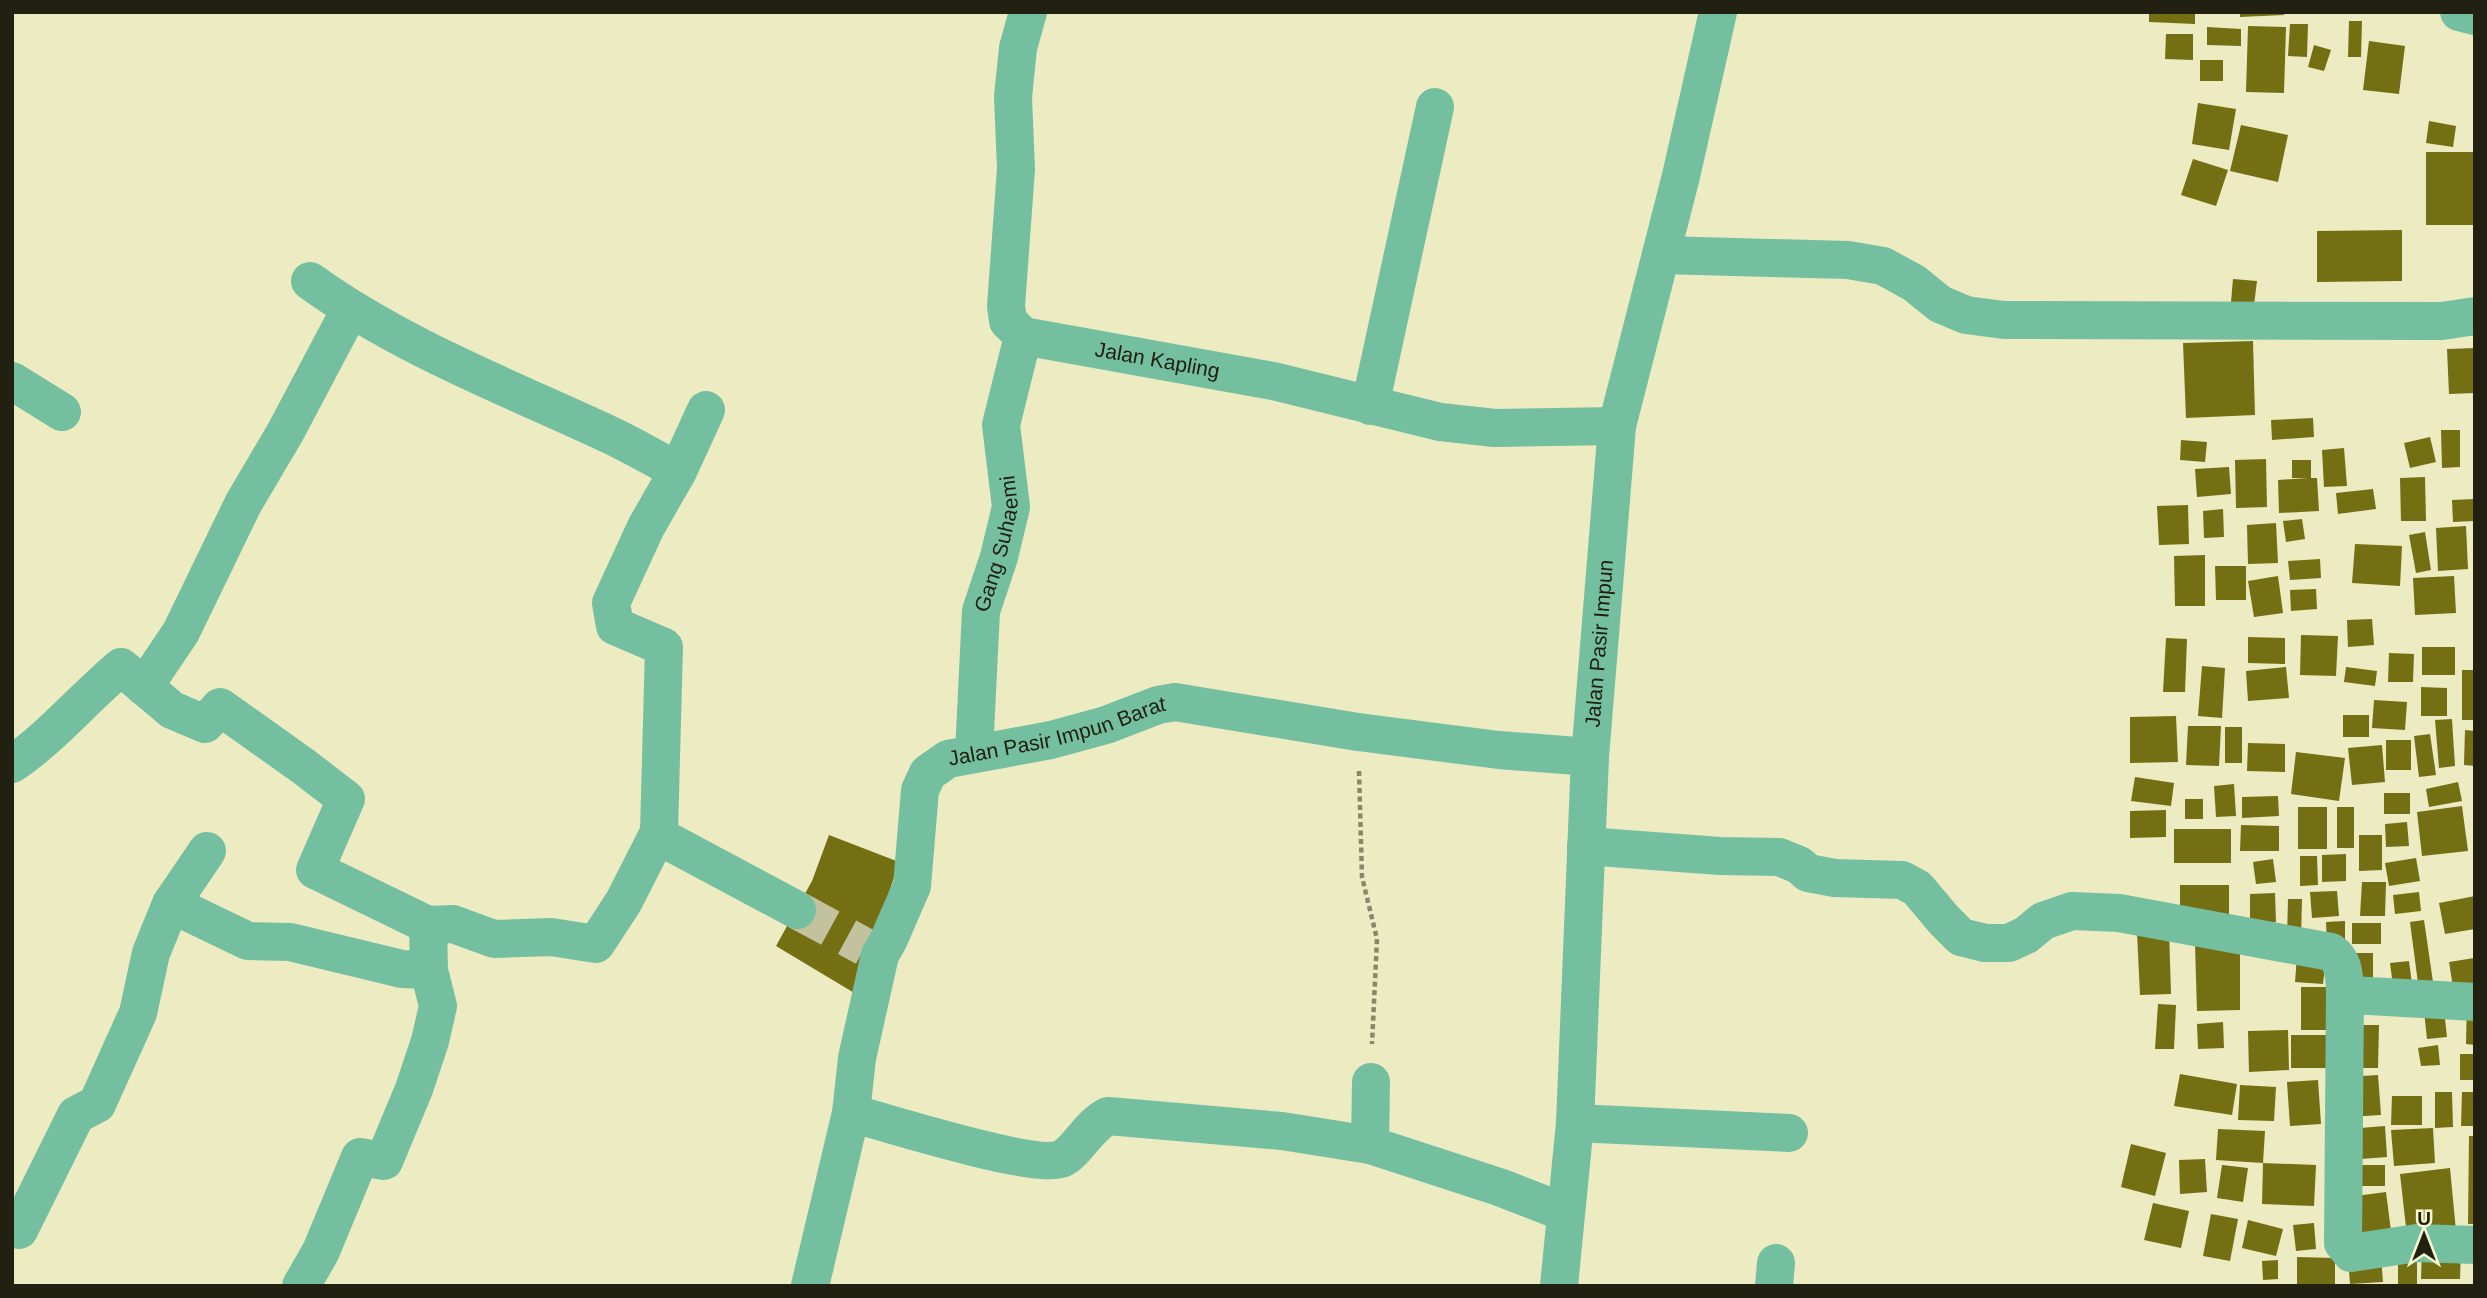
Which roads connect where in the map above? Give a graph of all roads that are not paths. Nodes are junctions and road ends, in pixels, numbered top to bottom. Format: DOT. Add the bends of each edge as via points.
graph roads {
  1 [pos="1028,12"];
  2 [pos="1718,12"];
  3 [pos="2459,12"];
  4 [pos="2475,16"];
  5 [pos="1435,107"];
  6 [pos="1661,255"];
  7 [pos="310,281"];
  8 [pos="350,310"];
  9 [pos="2475,316"];
  10 [pos="1024,337"];
  11 [pos="12,381"];
  12 [pos="1370,406"];
  13 [pos="706,410"];
  14 [pos="62,412"];
  15 [pos="1617,426"];
  16 [pos="678,471"];
  17 [pos="144,687"];
  18 [pos="974,753"];
  19 [pos="1590,757"];
  20 [pos="12,764"];
  21 [pos="659,832"];
  22 [pos="1586,846"];
  23 [pos="207,851"];
  24 [pos="171,904"];
  25 [pos="797,910"];
  26 [pos="428,925"];
  27 [pos="429,970"];
  28 [pos="2345,992"];
  29 [pos="2475,1002"];
  30 [pos="1371,1082"];
  31 [pos="851,1113"];
  32 [pos="1575,1124"];
  33 [pos="1789,1133"];
  34 [pos="1370,1145"];
  35 [pos="1566,1213"];
  36 [pos="12,1226"];
  37 [pos="2475,1245"];
  38 [pos="301,1286"];
  39 [pos="810,1286"];
  40 [pos="1559,1286"];
  1 -- 10 [label="street" via="1018,48 1013,97 1016,169 1006,306 1008,321"];
  2 -- 6 [label="street, Jalan Pasir Impun"];
  3 -- 4 [label="street"];
  5 -- 12 [label="street"];
  6 -- 9 [label="street" via="1883,266 1940,304 1966,315 2004,320 2442,321"];
  6 -- 15 [label="street, Jalan Pasir Impun"];
  7 -- 8 [label="street"];
  8 -- 16 [label="street"];
  8 -- 17 [label="street" via="243,504 181,632"];
  10 -- 12 [label="street, Jalan Kapling" via="1273,381"];
  10 -- 18 [label="street, Gang Suhaemi" via="1001,425 1012,507 981,611"];
  11 -- 14 [label="street"];
  12 -- 15 [label="street, Jalan Kapling" via="1440,422 1495,428"];
  13 -- 16 [label="street"];
  15 -- 19 [label="street, Jalan Pasir Impun"];
  16 -- 21 [label="street" via="611,603 615,626 664,647"];
  17 -- 20 [label="street" via="121,667"];
  17 -- 26 [label="street" via="172,710 205,724 220,707 346,799 316,870"];
  18 -- 19 [label="street, Jalan Pasir Impun Barat" via="1051,740 1175,702 1358,732"];
  18 -- 31 [label="street, Jalan Pasir Impun Barat" via="948,759 928,773 920,790 912,886 872,951"];
  19 -- 22 [label="street, Jalan Pasir Impun"];
  21 -- 25 [label="street" via="666,840"];
  21 -- 26 [label="street" via="596,944 551,937 494,939 453,924"];
  22 -- 28 [label="street" via="1779,857 1799,864 1808,873 1902,880 1917,888 1961,937 1985,943 2009,943 2043,921 2072,911 2119,913 2302,945 2337,956 2344,971"];
  22 -- 32 [label="street, Jalan Pasir Impun"];
  23 -- 24 [label="street"];
  24 -- 27 [label="street" via="248,940 290,942 401,969"];
  24 -- 36 [label="street" via="151,953 138,1013 97,1104 76,1115 19,1230"];
  26 -- 27 [label="street"];
  27 -- 38 [label="street" via="438,1006 430,1041 384,1161 360,1157 321,1251"];
  28 -- 29 [label="street"];
  28 -- 37 [label="street" via="2343,1243 2351,1253 2417,1243"];
  30 -- 34 [label="street"];
  31 -- 34 [label="street" via="1044,1162 1063,1159 1098,1120 1108,1116 1282,1131"];
  31 -- 39 [label="street, Jalan Pasir Impun Barat"];
  32 -- 33 [label="street"];
  32 -- 35 [label="street, Jalan Pasir Impun"];
  34 -- 35 [label="street"];
  35 -- 40 [label="street, Jalan Pasir Impun"];
}
